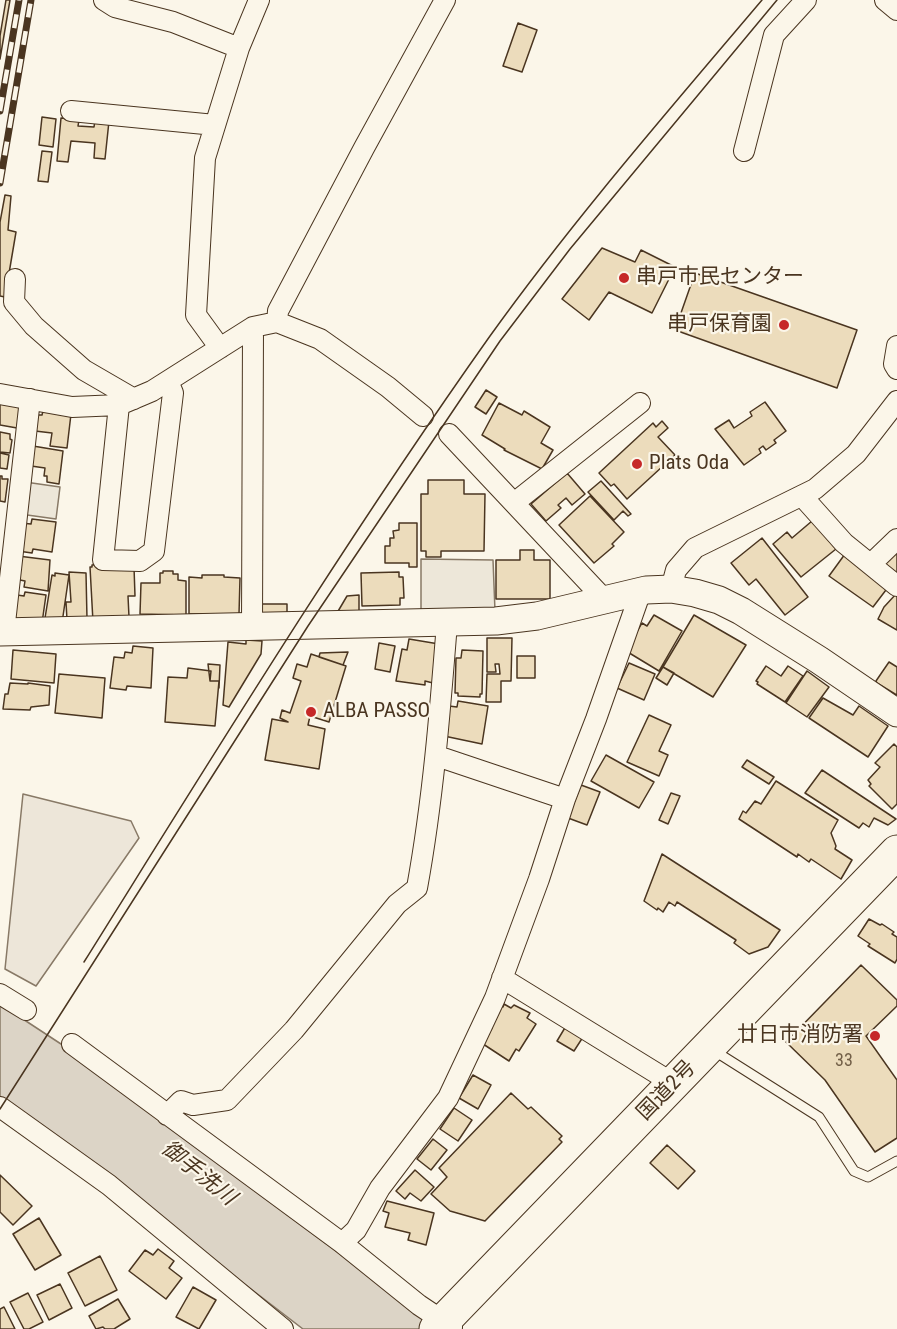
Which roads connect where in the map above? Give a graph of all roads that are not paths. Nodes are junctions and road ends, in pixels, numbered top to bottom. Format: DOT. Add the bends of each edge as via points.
graph roads {
  1 [pos="104,0"];
  2 [pos="259,0"];
  3 [pos="445,0"];
  4 [pos="806,0"];
  5 [pos="885,0"];
  6 [pos="897,10"];
  7 [pos="239,48"];
  8 [pos="71,111"];
  9 [pos="215,125"];
  10 [pos="744,151"];
  11 [pos="15,279"];
  12 [pos="277,322"];
  13 [pos="253,327"];
  14 [pos="897,346"];
  15 [pos="220,348"];
  16 [pos="897,369"];
  17 [pos="168,381"];
  18 [pos="0,394"];
  19 [pos="30,399"];
  20 [pos="897,401"];
  21 [pos="127,402"];
  22 [pos="640,403"];
  23 [pos="423,416"];
  24 [pos="449,434"];
  25 [pos="802,496"];
  26 [pos="514,503"];
  27 [pos="897,539"];
  28 [pos="871,564"];
  29 [pos="897,586"];
  30 [pos="671,589"];
  31 [pos="641,591"];
  32 [pos="604,599"];
  33 [pos="447,623"];
  34 [pos="252,627"];
  35 [pos="2,632"];
  36 [pos="897,713"];
  37 [pos="437,756"];
  38 [pos="565,799"];
  39 [pos="897,852"];
  40 [pos="502,978"];
  41 [pos="0,994"];
  42 [pos="26,1010"];
  43 [pos="72,1044"];
  44 [pos="709,1047"];
  45 [pos="674,1084"];
  46 [pos="0,1107"];
  47 [pos="167,1115"];
  48 [pos="897,1161"];
  49 [pos="342,1243"];
  50 [pos="443,1326"];
  51 [pos="283,1329"];
  1 -- 7 [label="street"];
  2 -- 7 [label="street"];
  3 -- 12 [label="street" via="278,311"];
  4 -- 10 [label="street" via="774,35"];
  5 -- 6 [label="street"];
  7 -- 9 [label="street"];
  8 -- 9 [label="street"];
  9 -- 15 [label="street" via="206,158 196,315"];
  11 -- 21 [label="street" via="14,302 34,326"];
  12 -- 13 [label="street"];
  12 -- 23 [label="street" via="320,339"];
  13 -- 15 [label="street"];
  13 -- 34 [label="street"];
  14 -- 16 [label="street"];
  15 -- 17 [label="street"];
  17 -- 21 [label="street"];
  17 -- 21 [label="street" via="173,393 154,551 140,561 103,560"];
  18 -- 19 [label="street"];
  19 -- 21 [label="street" via="72,407"];
  19 -- 35 [label="street"];
  20 -- 25 [label="street" via="856,454"];
  22 -- 26 [label="street"];
  24 -- 26 [label="street"];
  25 -- 28 [label="street" via="844,543"];
  25 -- 30 [label="street" via="695,548 676,570"];
  26 -- 32 [label="street"];
  27 -- 28 [label="street"];
  28 -- 29 [label="street"];
  30 -- 31 [label="street"];
  30 -- 36 [label="street" via="719,600 741,611"];
  31 -- 32 [label="street"];
  31 -- 38 [label="street"];
  32 -- 33 [label="street" via="537,616"];
  33 -- 34 [label="street"];
  33 -- 37 [label="street"];
  34 -- 35 [label="street"];
  37 -- 38 [label="street"];
  37 -- 47 [label="street" via="417,888 397,904 294,1030 227,1100 193,1105 181,1101"];
  38 -- 40 [label="street"];
  39 -- 44 [label="highway, 国道2号"];
  40 -- 45 [label="street"];
  40 -- 49 [label="street" via="448,1098 380,1188 356,1230"];
  41 -- 42 [label="street"];
  43 -- 47 [label="street"];
  44 -- 45 [label="highway, 国道2号"];
  44 -- 48 [label="lane" via="819,1117 854,1171 868,1177"];
  45 -- 50 [label="highway, 国道2号"];
  46 -- 51 [label="street" via="109,1185"];
  47 -- 49 [label="street"];
  49 -- 50 [label="street"];
}
